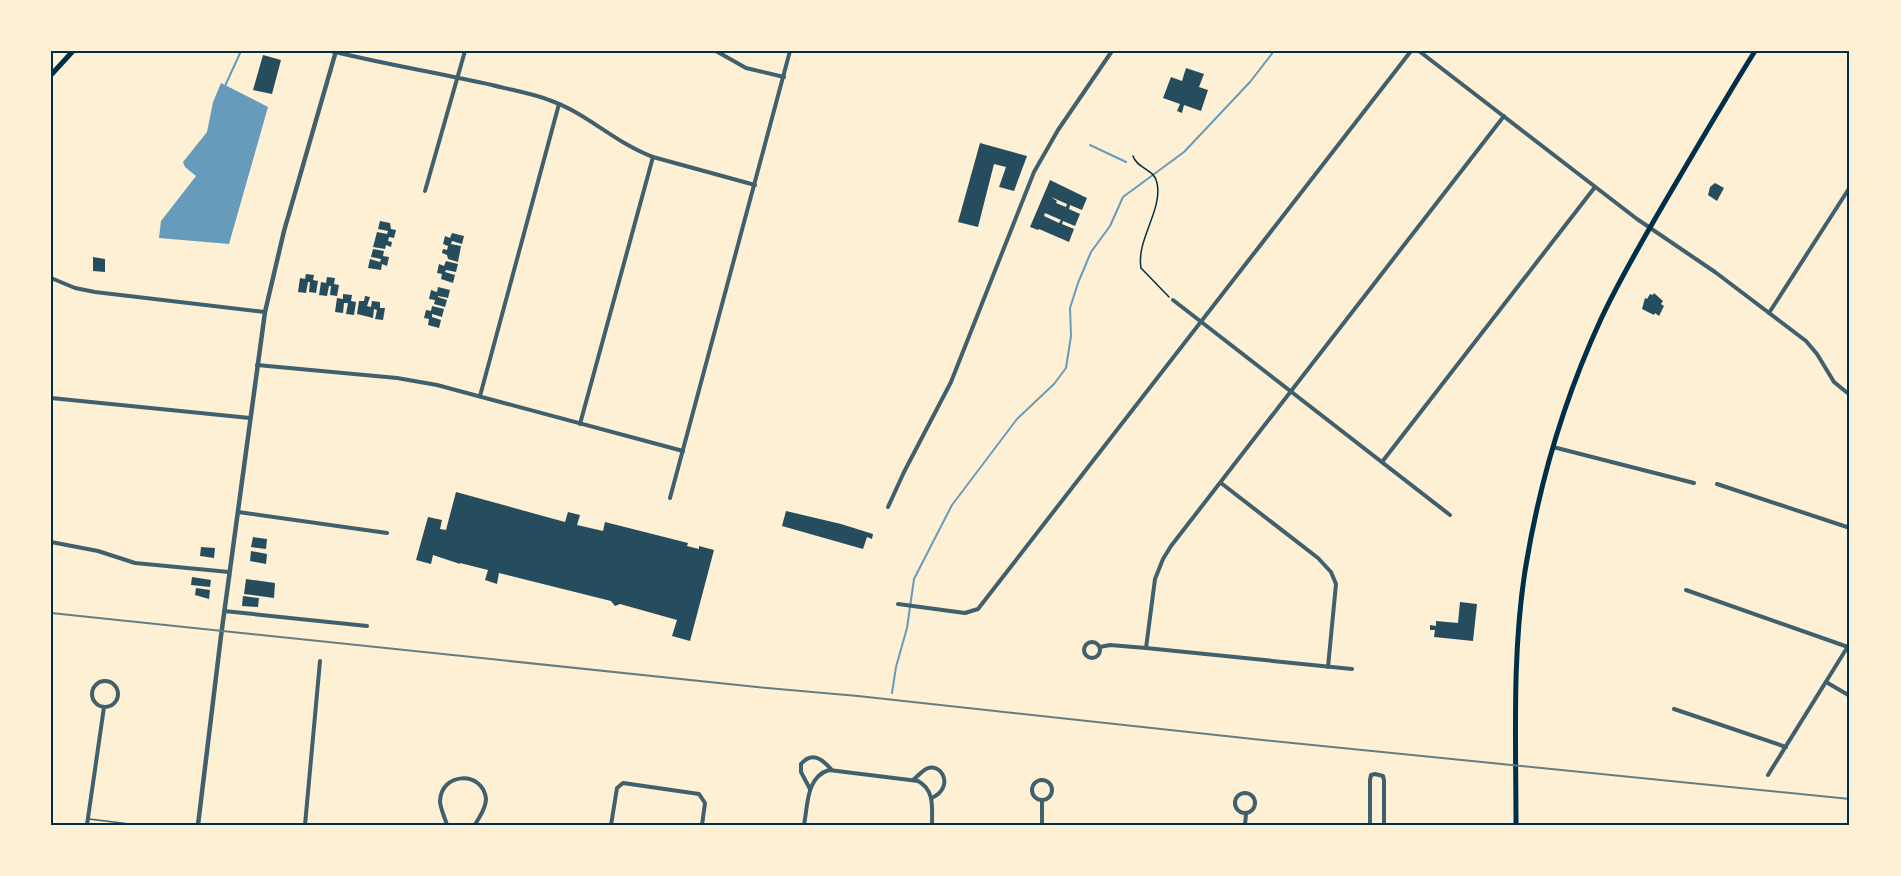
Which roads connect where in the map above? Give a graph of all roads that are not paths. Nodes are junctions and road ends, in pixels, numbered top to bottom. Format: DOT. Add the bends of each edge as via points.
graph roads {
  1 [pos="73,51"];
  2 [pos="334,51"];
  3 [pos="465,51"];
  4 [pos="716,51"];
  5 [pos="790,51"];
  6 [pos="1112,51"];
  7 [pos="1411,51"];
  8 [pos="1419,51"];
  9 [pos="1755,51"];
  10 [pos="51,75"];
  11 [pos="458,77"];
  12 [pos="784,77"];
  13 [pos="559,104"];
  14 [pos="1504,116"];
  15 [pos="652,158"];
  16 [pos="755,185"];
  17 [pos="1595,187"];
  18 [pos="1850,187"];
  19 [pos="425,191"];
  20 [pos="1650,227"];
  21 [pos="51,278"];
  22 [pos="1173,300"];
  23 [pos="265,312"];
  24 [pos="1769,313"];
  25 [pos="1200,323"];
  26 [pos="257,365"];
  27 [pos="1291,393"];
  28 [pos="1850,395"];
  29 [pos="480,396"];
  30 [pos="51,398"];
  31 [pos="250,418"];
  32 [pos="580,424"];
  33 [pos="1553,447"];
  34 [pos="682,451"];
  35 [pos="1382,462"];
  36 [pos="1221,483"];
  37 [pos="1694,483"];
  38 [pos="1717,483"];
  39 [pos="670,498"];
  40 [pos="888,507"];
  41 [pos="238,512"];
  42 [pos="1450,515"];
  43 [pos="1850,528"];
  44 [pos="387,533"];
  45 [pos="51,542"];
  46 [pos="229,572"];
  47 [pos="1686,590"];
  48 [pos="898,604"];
  49 [pos="224,611"];
  50 [pos="367,626"];
  51 [pos="1849,645"];
  52 [pos="1100,647"];
  53 [pos="1146,648"];
  54 [pos="320,661"];
  55 [pos="1328,667"];
  56 [pos="1352,669"];
  57 [pos="1826,682"];
  58 [pos="1850,696"];
  59 [pos="104,707"];
  60 [pos="1674,709"];
  61 [pos="1786,747"];
  62 [pos="832,770"];
  63 [pos="1768,775"];
  64 [pos="914,779"];
  65 [pos="810,789"];
  66 [pos="932,798"];
  67 [pos="1042,800"];
  68 [pos="1246,814"];
  69 [pos="88,822"];
  70 [pos="138,825"];
  71 [pos="198,825"];
  72 [pos="305,825"];
  73 [pos="447,825"];
  74 [pos="475,825"];
  75 [pos="611,825"];
  76 [pos="702,825"];
  77 [pos="804,825"];
  78 [pos="932,825"];
  79 [pos="1042,825"];
  80 [pos="1245,825"];
  81 [pos="1370,825"];
  82 [pos="1384,825"];
  83 [pos="1516,825"];
  1 -- 10 [label="main road"];
  2 -- 11 [label="street"];
  2 -- 23 [label="street"];
  3 -- 11 [label="street"];
  4 -- 12 [label="street" via="746,68"];
  5 -- 12 [label="street"];
  6 -- 40 [label="street" via="1034,172 951,382"];
  7 -- 25 [label="street"];
  8 -- 14 [label="street"];
  9 -- 20 [label="main road"];
  11 -- 13 [label="street"];
  11 -- 19 [label="street"];
  12 -- 16 [label="street"];
  13 -- 15 [label="street"];
  13 -- 29 [label="street"];
  14 -- 17 [label="street"];
  14 -- 27 [label="street"];
  15 -- 16 [label="street"];
  15 -- 32 [label="street"];
  16 -- 34 [label="street"];
  17 -- 20 [label="street"];
  17 -- 35 [label="street"];
  18 -- 24 [label="street"];
  20 -- 24 [label="street"];
  20 -- 33 [label="main road" via="1590,343"];
  21 -- 23 [label="street" via="89,291"];
  22 -- 25 [label="street"];
  23 -- 26 [label="street"];
  24 -- 28 [label="street" via="1812,348 1833,382"];
  25 -- 27 [label="street"];
  25 -- 48 [label="street" via="978,609 965,613"];
  26 -- 29 [label="street" via="413,380"];
  26 -- 31 [label="street"];
  27 -- 35 [label="street"];
  27 -- 36 [label="street"];
  29 -- 32 [label="street"];
  30 -- 31 [label="street"];
  31 -- 41 [label="street"];
  32 -- 34 [label="street"];
  33 -- 37 [label="street"];
  33 -- 83 [label="main road" via="1535,516 1520,614"];
  34 -- 39 [label="street"];
  35 -- 42 [label="street"];
  36 -- 53 [label="street" via="1172,546 1157,572"];
  36 -- 55 [label="street" via="1331,572 1336,590"];
  38 -- 43 [label="street"];
  41 -- 44 [label="street"];
  41 -- 46 [label="street"];
  45 -- 46 [label="street" via="135,562"];
  46 -- 49 [label="street"];
  47 -- 51 [label="street"];
  49 -- 50 [label="street"];
  49 -- 71 [label="street"];
  51 -- 57 [label="street"];
  52 -- 52 [label="street" via="1089,642 1084,652 1095,658"];
  52 -- 53 [label="street"];
  53 -- 55 [label="street"];
  54 -- 72 [label="street"];
  55 -- 56 [label="street"];
  57 -- 58 [label="street"];
  57 -- 61 [label="street"];
  59 -- 59 [label="street" via="93,696 98,684 106,681 114,684 118,695 115,703"];
  59 -- 69 [label="street"];
  60 -- 61 [label="street"];
  61 -- 63 [label="street"];
  62 -- 64 [label="street"];
  62 -- 65 [label="street" via="819,775"];
  62 -- 65 [label="street" via="822,759 806,759 801,772"];
  64 -- 66 [label="street" via="924,784"];
  64 -- 66 [label="street" via="925,769 936,768 942,773 944,788"];
  65 -- 77 [label="street"];
  66 -- 78 [label="street"];
  67 -- 67 [label="street" via="1048,798 1052,789 1047,781 1041,780 1032,789 1033,796"];
  67 -- 79 [label="street"];
  68 -- 68 [label="street" via="1256,803 1244,793 1238,796 1235,806"];
  68 -- 80 [label="street"];
  69 -- 70 [label="lane"];
  73 -- 74 [label="street" via="441,808 442,790 456,778 465,778 474,780 486,798"];
  75 -- 76 [label="street" via="617,788 623,783 699,794 705,803"];
  81 -- 82 [label="street" via="1370,780 1375,774 1384,780"];
}
